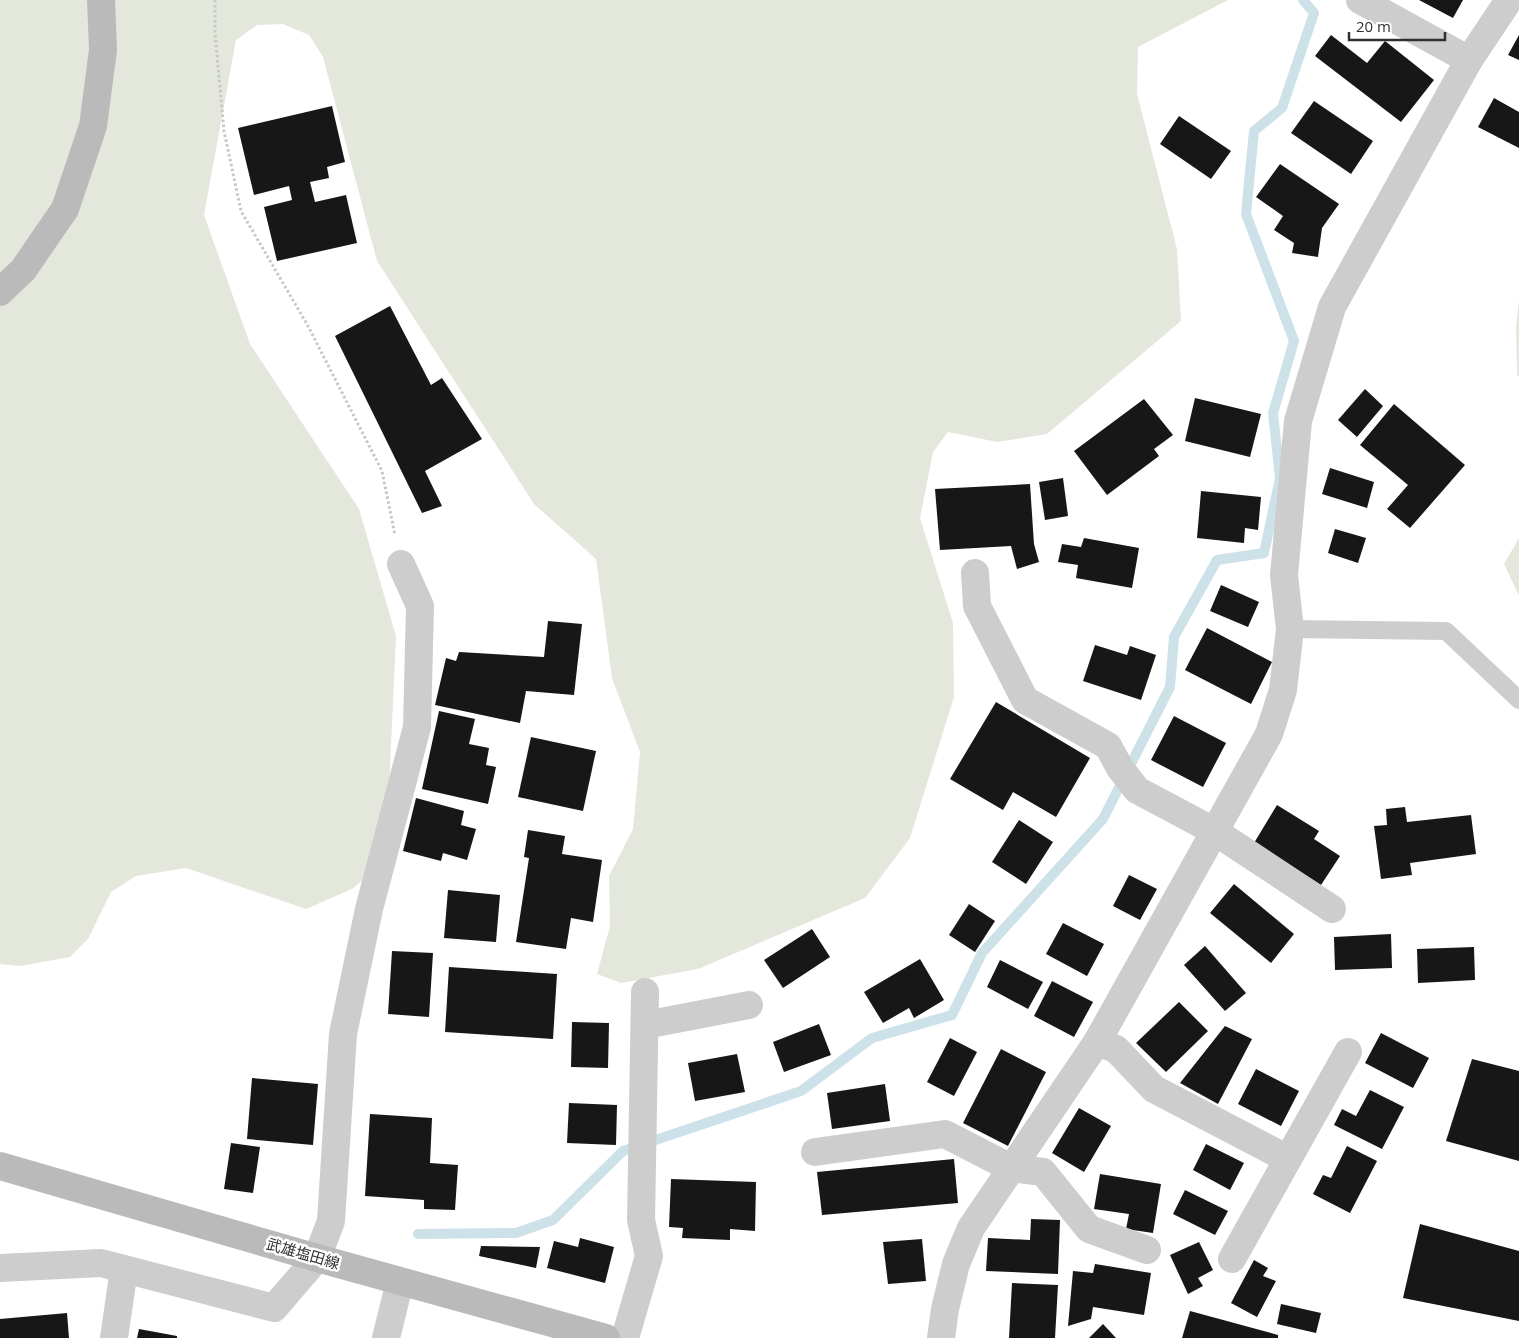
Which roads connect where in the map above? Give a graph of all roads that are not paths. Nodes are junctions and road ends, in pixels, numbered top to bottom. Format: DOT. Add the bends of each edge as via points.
graph roads {
  1 [pos="101,0"];
  2 [pos="1360,0"];
  3 [pos="1509,0"];
  4 [pos="1469,60"];
  5 [pos="0,292"];
  6 [pos="401,564"];
  7 [pos="975,572"];
  8 [pos="1290,629"];
  9 [pos="1519,700"];
  10 [pos="1214,831"];
  11 [pos="1332,909"];
  12 [pos="645,992"];
  13 [pos="749,1005"];
  14 [pos="645,1025"];
  15 [pos="1097,1042"];
  16 [pos="1348,1052"];
  17 [pos="815,1152"];
  18 [pos="1288,1159"];
  19 [pos="0,1166"];
  20 [pos="1011,1168"];
  21 [pos="1147,1250"];
  22 [pos="317,1258"];
  23 [pos="1232,1259"];
  24 [pos="0,1268"];
  25 [pos="124,1269"];
  26 [pos="400,1281"];
  27 [pos="114,1338"];
  28 [pos="386,1338"];
  29 [pos="606,1338"];
  30 [pos="625,1338"];
  31 [pos="941,1338"];
  1 -- 5 [label="main road" via="102,50 93,126 65,209 24,270"];
  2 -- 4 [label="street"];
  3 -- 4 [label="street"];
  4 -- 8 [label="street" via="1332,307 1298,421 1284,575"];
  6 -- 22 [label="street" via="420,606 417,728 368,909 343,1034 331,1221"];
  7 -- 10 [label="street" via="977,606 1025,700 1108,746 1137,790"];
  8 -- 9 [label="lane" via="1446,631"];
  8 -- 10 [label="street" via="1283,690 1269,734"];
  10 -- 11 [label="street"];
  10 -- 15 [label="street"];
  12 -- 14 [label="street"];
  13 -- 14 [label="street"];
  14 -- 30 [label="street" via="641,1220 649,1256"];
  15 -- 18 [label="street" via="1116,1049 1154,1089"];
  15 -- 20 [label="street"];
  16 -- 18 [label="street"];
  17 -- 20 [label="street" via="945,1134"];
  18 -- 23 [label="street"];
  19 -- 22 [label="main road, 武雄塩田線"];
  20 -- 21 [label="street" via="1043,1172 1089,1229"];
  20 -- 31 [label="street" via="971,1228 956,1264"];
  22 -- 25 [label="street" via="274,1308"];
  22 -- 26 [label="main road, 武雄塩田線"];
  24 -- 25 [label="street" via="101,1263"];
  25 -- 27 [label="street"];
  26 -- 28 [label="street"];
  26 -- 29 [label="main road, 武雄塩田線"];
}
